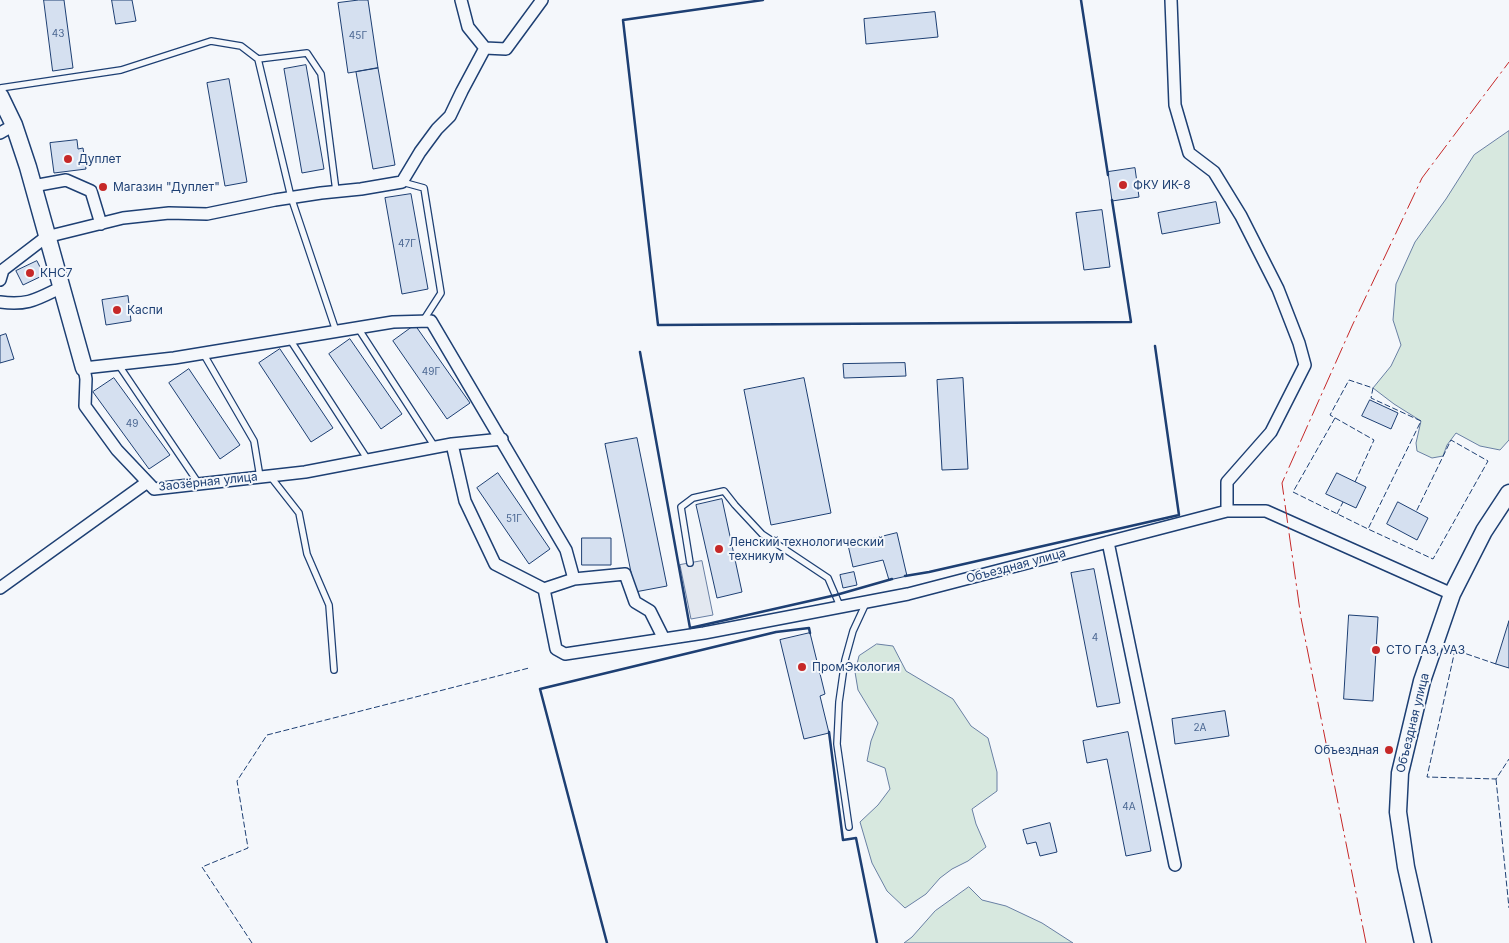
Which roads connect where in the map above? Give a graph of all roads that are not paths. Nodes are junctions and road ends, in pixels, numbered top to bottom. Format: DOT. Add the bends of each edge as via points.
graph roads {
  1 [pos="460,0"];
  2 [pos="542,0"];
  3 [pos="1171,0"];
  4 [pos="485,48"];
  5 [pos="258,59"];
  6 [pos="0,88"];
  7 [pos="0,96"];
  8 [pos="7,129"];
  9 [pos="402,182"];
  10 [pos="33,186"];
  11 [pos="336,191"];
  12 [pos="291,197"];
  13 [pos="101,224"];
  14 [pos="46,237"];
  15 [pos="0,280"];
  16 [pos="62,287"];
  17 [pos="0,302"];
  18 [pos="423,321"];
  19 [pos="358,328"];
  20 [pos="336,331"];
  21 [pos="289,338"];
  22 [pos="203,353"];
  23 [pos="118,364"];
  24 [pos="84,368"];
  25 [pos="502,439"];
  26 [pos="452,444"];
  27 [pos="435,448"];
  28 [pos="368,460"];
  29 [pos="265,476"];
  30 [pos="146,483"];
  31 [pos="199,484"];
  32 [pos="1509,493"];
  33 [pos="1227,511"];
  34 [pos="1108,542"];
  35 [pos="690,563"];
  36 [pos="574,579"];
  37 [pos="0,588"];
  38 [pos="544,589"];
  39 [pos="1452,594"];
  40 [pos="867,601"];
  41 [pos="840,606"];
  42 [pos="664,639"];
  43 [pos="334,670"];
  44 [pos="849,827"];
  45 [pos="1175,865"];
  46 [pos="1424,943"];
  1 -- 4 [label="street" via="468,27"];
  2 -- 4 [label="street" via="506,49"];
  3 -- 33 [label="street" via="1175,105 1189,153 1214,172 1241,216 1278,289 1305,365 1271,432 1228,482"];
  4 -- 9 [label="street" via="450,116 420,152"];
  5 -- 6 [label="lane" via="241,46 211,41 121,70"];
  5 -- 11 [label="lane" via="307,53 321,74"];
  5 -- 12 [label="lane"];
  7 -- 8 [label="main road, Заозёрная улица"];
  8 -- 10 [label="main road, Заозёрная улица"];
  9 -- 11 [label="street"];
  9 -- 18 [label="lane" via="424,188 441,293"];
  10 -- 13 [label="street" via="66,180 91,191"];
  10 -- 14 [label="main road, Заозёрная улица"];
  11 -- 12 [label="street"];
  12 -- 13 [label="street" via="207,214 169,213"];
  12 -- 20 [label="lane"];
  13 -- 14 [label="street"];
  14 -- 15 [label="street" via="3,270"];
  14 -- 16 [label="main road, Заозёрная улица"];
  16 -- 17 [label="street" via="38,299 18,304"];
  16 -- 24 [label="main road, Заозёрная улица"];
  18 -- 19 [label="street"];
  18 -- 25 [label="street" via="431,321"];
  19 -- 20 [label="street"];
  19 -- 27 [label="lane"];
  20 -- 21 [label="street"];
  21 -- 22 [label="street"];
  21 -- 28 [label="lane"];
  22 -- 23 [label="street"];
  22 -- 29 [label="lane" via="254,441"];
  23 -- 24 [label="street"];
  23 -- 31 [label="lane"];
  24 -- 30 [label="street, Заозёрная улица" via="86,406 117,450"];
  25 -- 26 [label="street, Заозёрная улица"];
  25 -- 36 [label="street" via="566,550"];
  26 -- 27 [label="street, Заозёрная улица"];
  26 -- 38 [label="street" via="465,501 495,564"];
  27 -- 28 [label="street, Заозёрная улица"];
  28 -- 29 [label="street, Заозёрная улица"];
  29 -- 31 [label="street, Заозёрная улица"];
  29 -- 43 [label="lane" via="298,513 307,554 329,605"];
  30 -- 31 [label="street, Заозёрная улица" via="154,489"];
  30 -- 37 [label="street"];
  32 -- 39 [label="main road, Объездная улица" via="1484,530"];
  33 -- 34 [label="street, Объездная улица"];
  33 -- 39 [label="street, Объездная улица" via="1266,511"];
  34 -- 40 [label="street, Объездная улица" via="908,594"];
  34 -- 45 [label="street"];
  35 -- 41 [label="lane" via="681,507 693,498 724,491 762,534 828,578"];
  36 -- 38 [label="street"];
  36 -- 42 [label="street" via="625,574 635,602 650,611"];
  38 -- 42 [label="street, Объездная улица" via="556,649 565,654"];
  39 -- 46 [label="main road, Объездная улица" via="1422,681 1400,773 1398,812 1406,867"];
  40 -- 41 [label="street, Объездная улица"];
  40 -- 44 [label="lane" via="853,631 839,702 837,744"];
  41 -- 42 [label="street, Объездная улица"];
}
